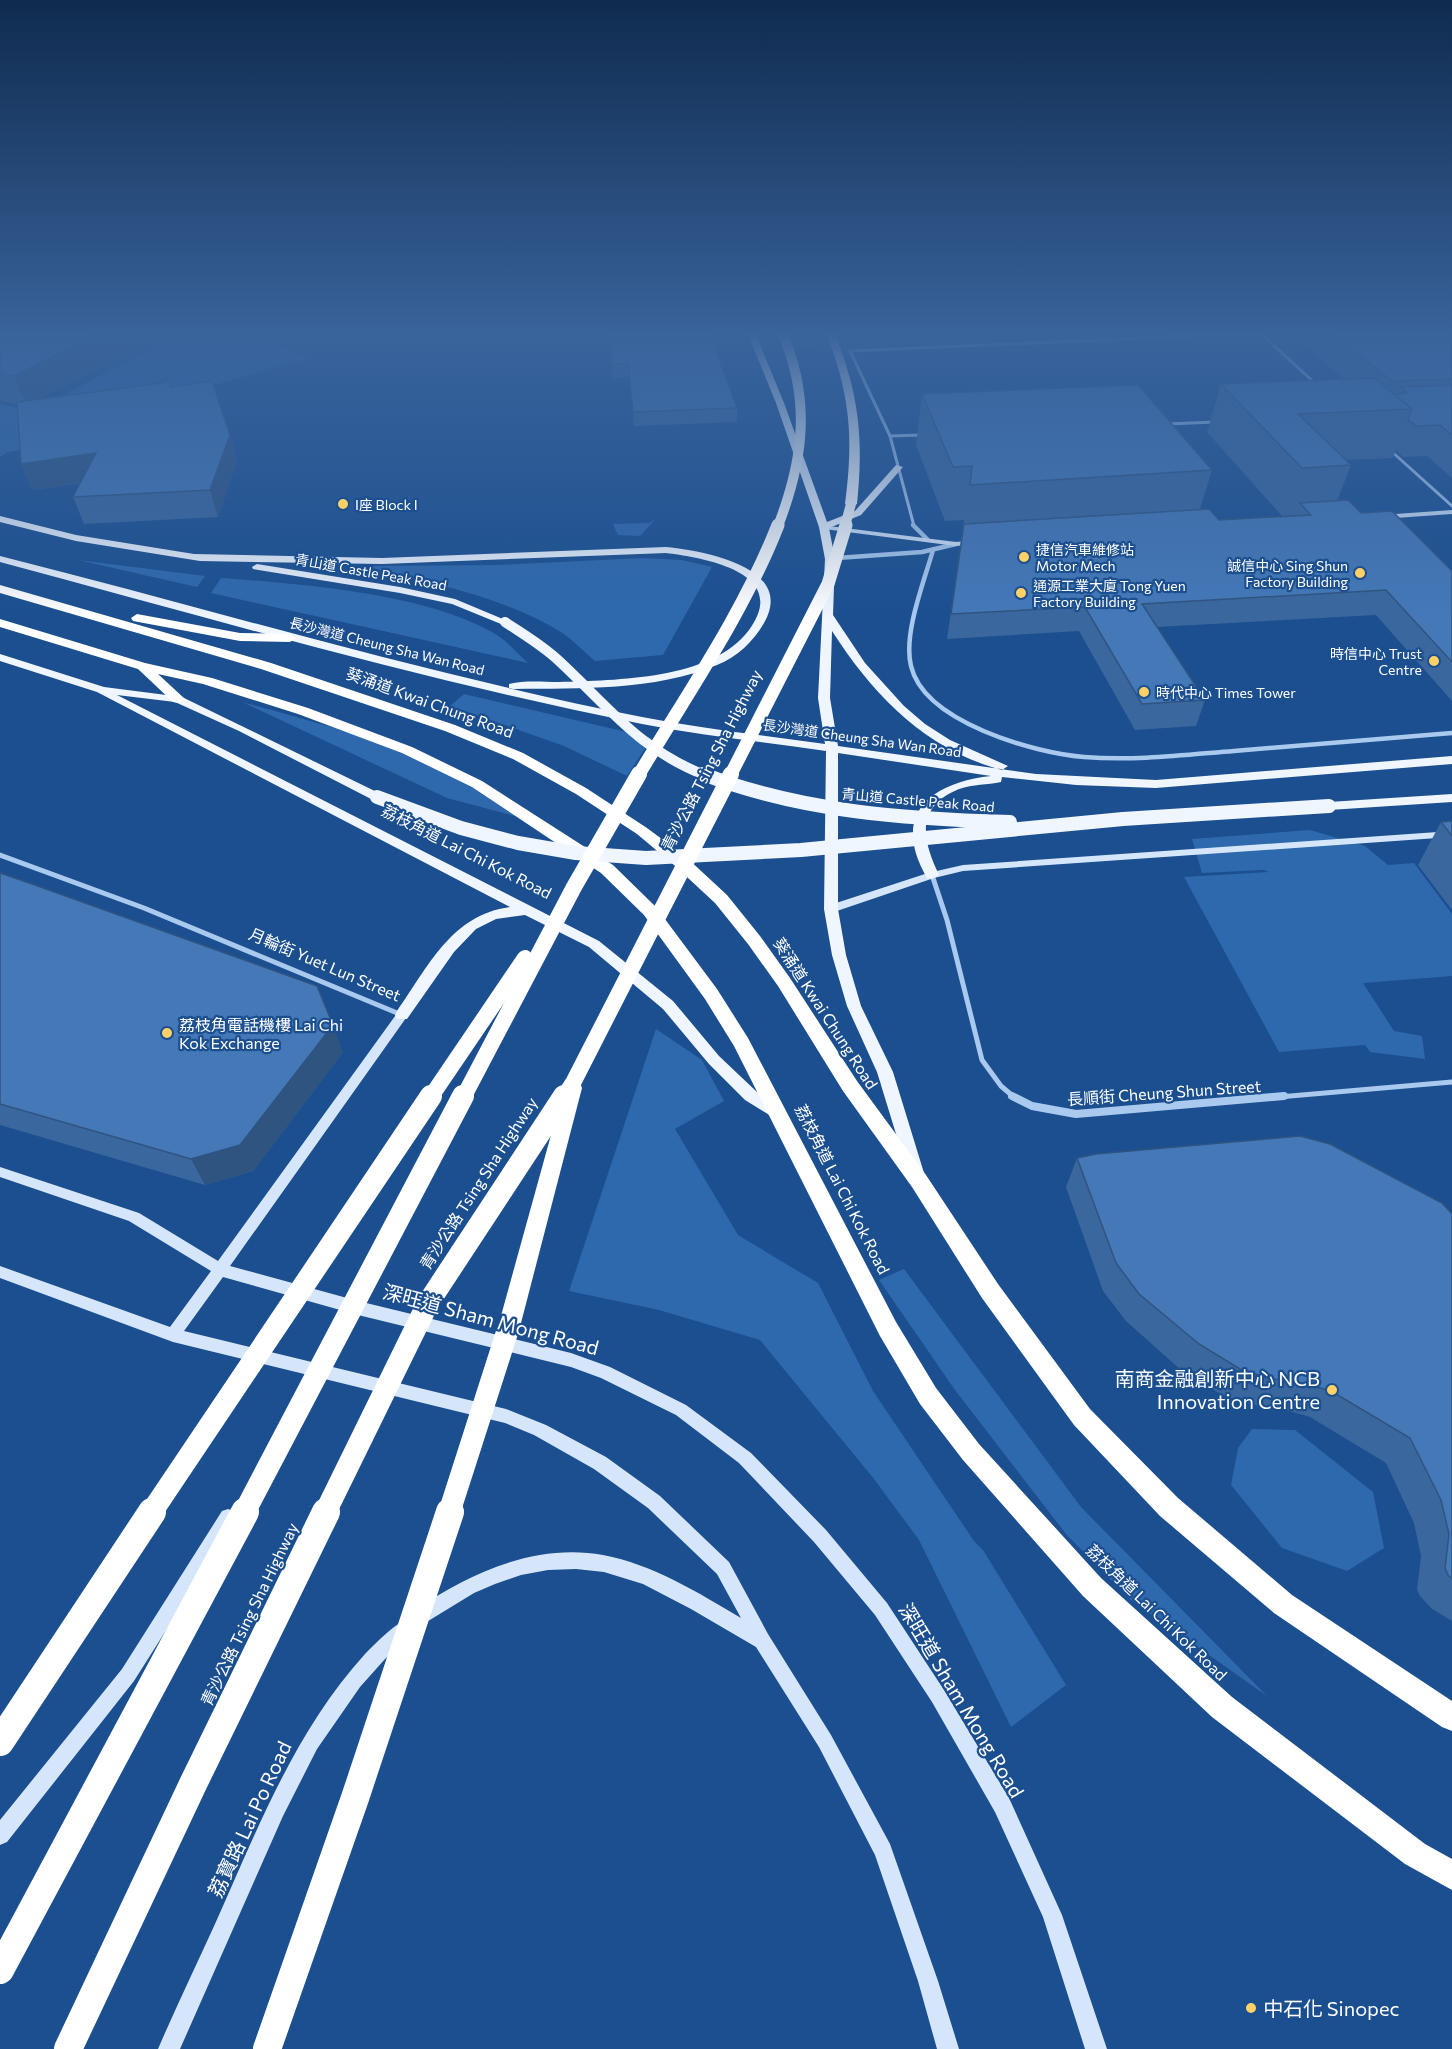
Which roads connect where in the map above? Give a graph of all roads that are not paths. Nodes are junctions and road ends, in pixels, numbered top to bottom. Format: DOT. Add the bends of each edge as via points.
graph roads {
  1 [pos="789,428"];
  2 [pos="802,428"];
  3 [pos="856,428"];
  4 [pos="886,428"];
  5 [pos="926,435"];
  6 [pos="890,436"];
  7 [pos="1387,447"];
  8 [pos="899,467"];
  9 [pos="1452,506"];
  10 [pos="1452,512"];
  11 [pos="1374,517"];
  12 [pos="0,519"];
  13 [pos="824,527"];
  14 [pos="927,539"];
  15 [pos="982,542"];
  16 [pos="956,544"];
  17 [pos="933,550"];
  18 [pos="193,557"];
  19 [pos="0,559"];
  20 [pos="830,559"];
  21 [pos="0,589"];
  22 [pos="35,599"];
  23 [pos="827,614"];
  24 [pos="0,623"];
  25 [pos="290,638"];
  26 [pos="0,657"];
  27 [pos="142,666"];
  28 [pos="492,686"];
  29 [pos="101,690"];
  30 [pos="178,699"];
  31 [pos="1452,734"];
  32 [pos="832,748"];
  33 [pos="1452,760"];
  34 [pos="1049,779"];
  35 [pos="1452,798"];
  36 [pos="1075,823"];
  37 [pos="1452,834"];
  38 [pos="0,855"];
  39 [pos="932,875"];
  40 [pos="577,882"];
  41 [pos="831,909"];
  42 [pos="527,910"];
  43 [pos="402,1015"];
  44 [pos="574,1081"];
  45 [pos="1452,1082"];
  46 [pos="777,1112"];
  47 [pos="0,1172"];
  48 [pos="918,1180"];
  49 [pos="221,1270"];
  50 [pos="0,1272"];
  51 [pos="358,1308"];
  52 [pos="174,1335"];
  53 [pos="321,1372"];
  54 [pos="762,1640"];
  55 [pos="1452,1717"];
  56 [pos="0,1742"];
  57 [pos="0,1834"];
  58 [pos="1452,1875"];
  59 [pos="0,1970"];
  60 [pos="68,2049"];
  61 [pos="169,2049"];
  62 [pos="267,2049"];
  63 [pos="948,2049"];
  64 [pos="1096,2049"];
  1 -- 13 [label="main road"];
  2 -- 40 [label="highway, bridge" via="794,480 762,563"];
  3 -- 44 [label="highway, 青沙公路 Tsing Sha Highway, bridge" via="850,504 823,594"];
  4 -- 6 [label="street"];
  5 -- 6 [label="street"];
  6 -- 8 [label="street"];
  7 -- 9 [label="street"];
  8 -- 13 [label="main road" via="858,513"];
  8 -- 14 [label="street" via="914,528"];
  10 -- 11 [label="street"];
  12 -- 18 [label="main road, 青山道 Castle Peak Road" via="76,538"];
  13 -- 14 [label="street"];
  13 -- 20 [label="main road"];
  14 -- 16 [label="street"];
  15 -- 16 [label="street"];
  16 -- 17 [label="street"];
  17 -- 20 [label="street"];
  17 -- 31 [label="street" via="909,648 911,667 921,686 937,702 981,730 1020,745 1106,759"];
  18 -- 28 [label="main road" via="404,560 666,550 734,564 758,582 767,598 765,613 751,634 729,654 708,664 629,681"];
  18 -- 36 [label="main road, 青山道 Castle Peak Road, bridge" via="400,590 455,603 505,622 544,648 622,726 656,751 746,789 882,814"];
  19 -- 25 [label="main road, 長沙灣道 Cheung Sha Wan Road"];
  20 -- 23 [label="main road"];
  21 -- 22 [label="highway, 葵涌道 Kwai Chung Road"];
  22 -- 25 [label="highway" via="240,637"];
  22 -- 48 [label="highway, 葵涌道 Kwai Chung Road" via="266,666 450,728 518,756 581,791 680,861 722,898 784,982 849,1086"];
  23 -- 32 [label="main road" via="824,698"];
  23 -- 34 [label="main road" via="878,688 907,717 950,746 997,765"];
  24 -- 27 [label="highway"];
  25 -- 28 [label="main road, 長沙灣道 Cheung Sha Wan Road"];
  26 -- 29 [label="main road, 荔枝角道 Lai Chi Kok Road"];
  27 -- 30 [label="highway"];
  27 -- 46 [label="highway" via="207,681 303,711 406,750 477,784 607,869 650,911 705,986 742,1043"];
  28 -- 32 [label="main road, 長沙灣道 Cheung Sha Wan Road" via="645,722"];
  29 -- 30 [label="main road"];
  29 -- 42 [label="main road, 荔枝角道 Lai Chi Kok Road"];
  30 -- 36 [label="main road, bridge" via="420,815 471,832 604,856 670,858 852,846"];
  32 -- 34 [label="main road, 長沙灣道 Cheung Sha Wan Road"];
  32 -- 41 [label="main road"];
  33 -- 34 [label="main road, 長沙灣道 Cheung Sha Wan Road" via="1156,784"];
  34 -- 39 [label="main road" via="979,780 956,785 936,796 922,812 917,833 921,856"];
  35 -- 36 [label="main road, bridge"];
  37 -- 39 [label="street" via="995,865"];
  38 -- 43 [label="street, 月輪街 Yuet Lun Street" via="144,909"];
  39 -- 41 [label="street"];
  39 -- 45 [label="street, 長順街 Cheung Shun Street" via="982,1060 1014,1100 1045,1112 1076,1114"];
  40 -- 56 [label="highway, bridge" via="247,1368"];
  40 -- 59 [label="highway, bridge"];
  41 -- 48 [label="main road" via="854,1006 885,1072"];
  42 -- 43 [label="main road" via="482,919 461,934"];
  42 -- 46 [label="main road, 荔枝角道 Lai Chi Kok Road" via="594,944 668,1005 714,1060 751,1096"];
  43 -- 49 [label="street, 月輪街 Yuet Lun Street"];
  44 -- 60 [label="highway, 青沙公路 Tsing Sha Highway, bridge" via="428,1303"];
  44 -- 62 [label="highway, bridge" via="493,1382"];
  46 -- 58 [label="highway, 荔枝角道 Lai Chi Kok Road" via="888,1329 928,1396 971,1452 1092,1587 1221,1707 1415,1854"];
  47 -- 49 [label="street, 深旺道 Sham Mong Road" via="134,1217"];
  48 -- 55 [label="highway" via="990,1291 1082,1417 1169,1507 1283,1604"];
  49 -- 51 [label="street, 深旺道 Sham Mong Road"];
  49 -- 52 [label="street, 月輪街 Yuet Lun Street"];
  50 -- 52 [label="street"];
  51 -- 53 [label="street"];
  51 -- 64 [label="street, 深旺道 Sham Mong Road" via="571,1360 605,1372 681,1410 745,1458 820,1536 881,1609 938,1696 1002,1805 1047,1905"];
  52 -- 53 [label="street"];
  53 -- 54 [label="street" via="506,1416 600,1463 654,1502 723,1569"];
  53 -- 57 [label="street" via="128,1675"];
  54 -- 61 [label="street, 荔寶路 Lai Po Road" via="695,1600 630,1570 580,1560 506,1570 434,1606 393,1638 357,1675 321,1725 288,1782"];
  54 -- 63 [label="street" via="825,1741 883,1851"];
}
